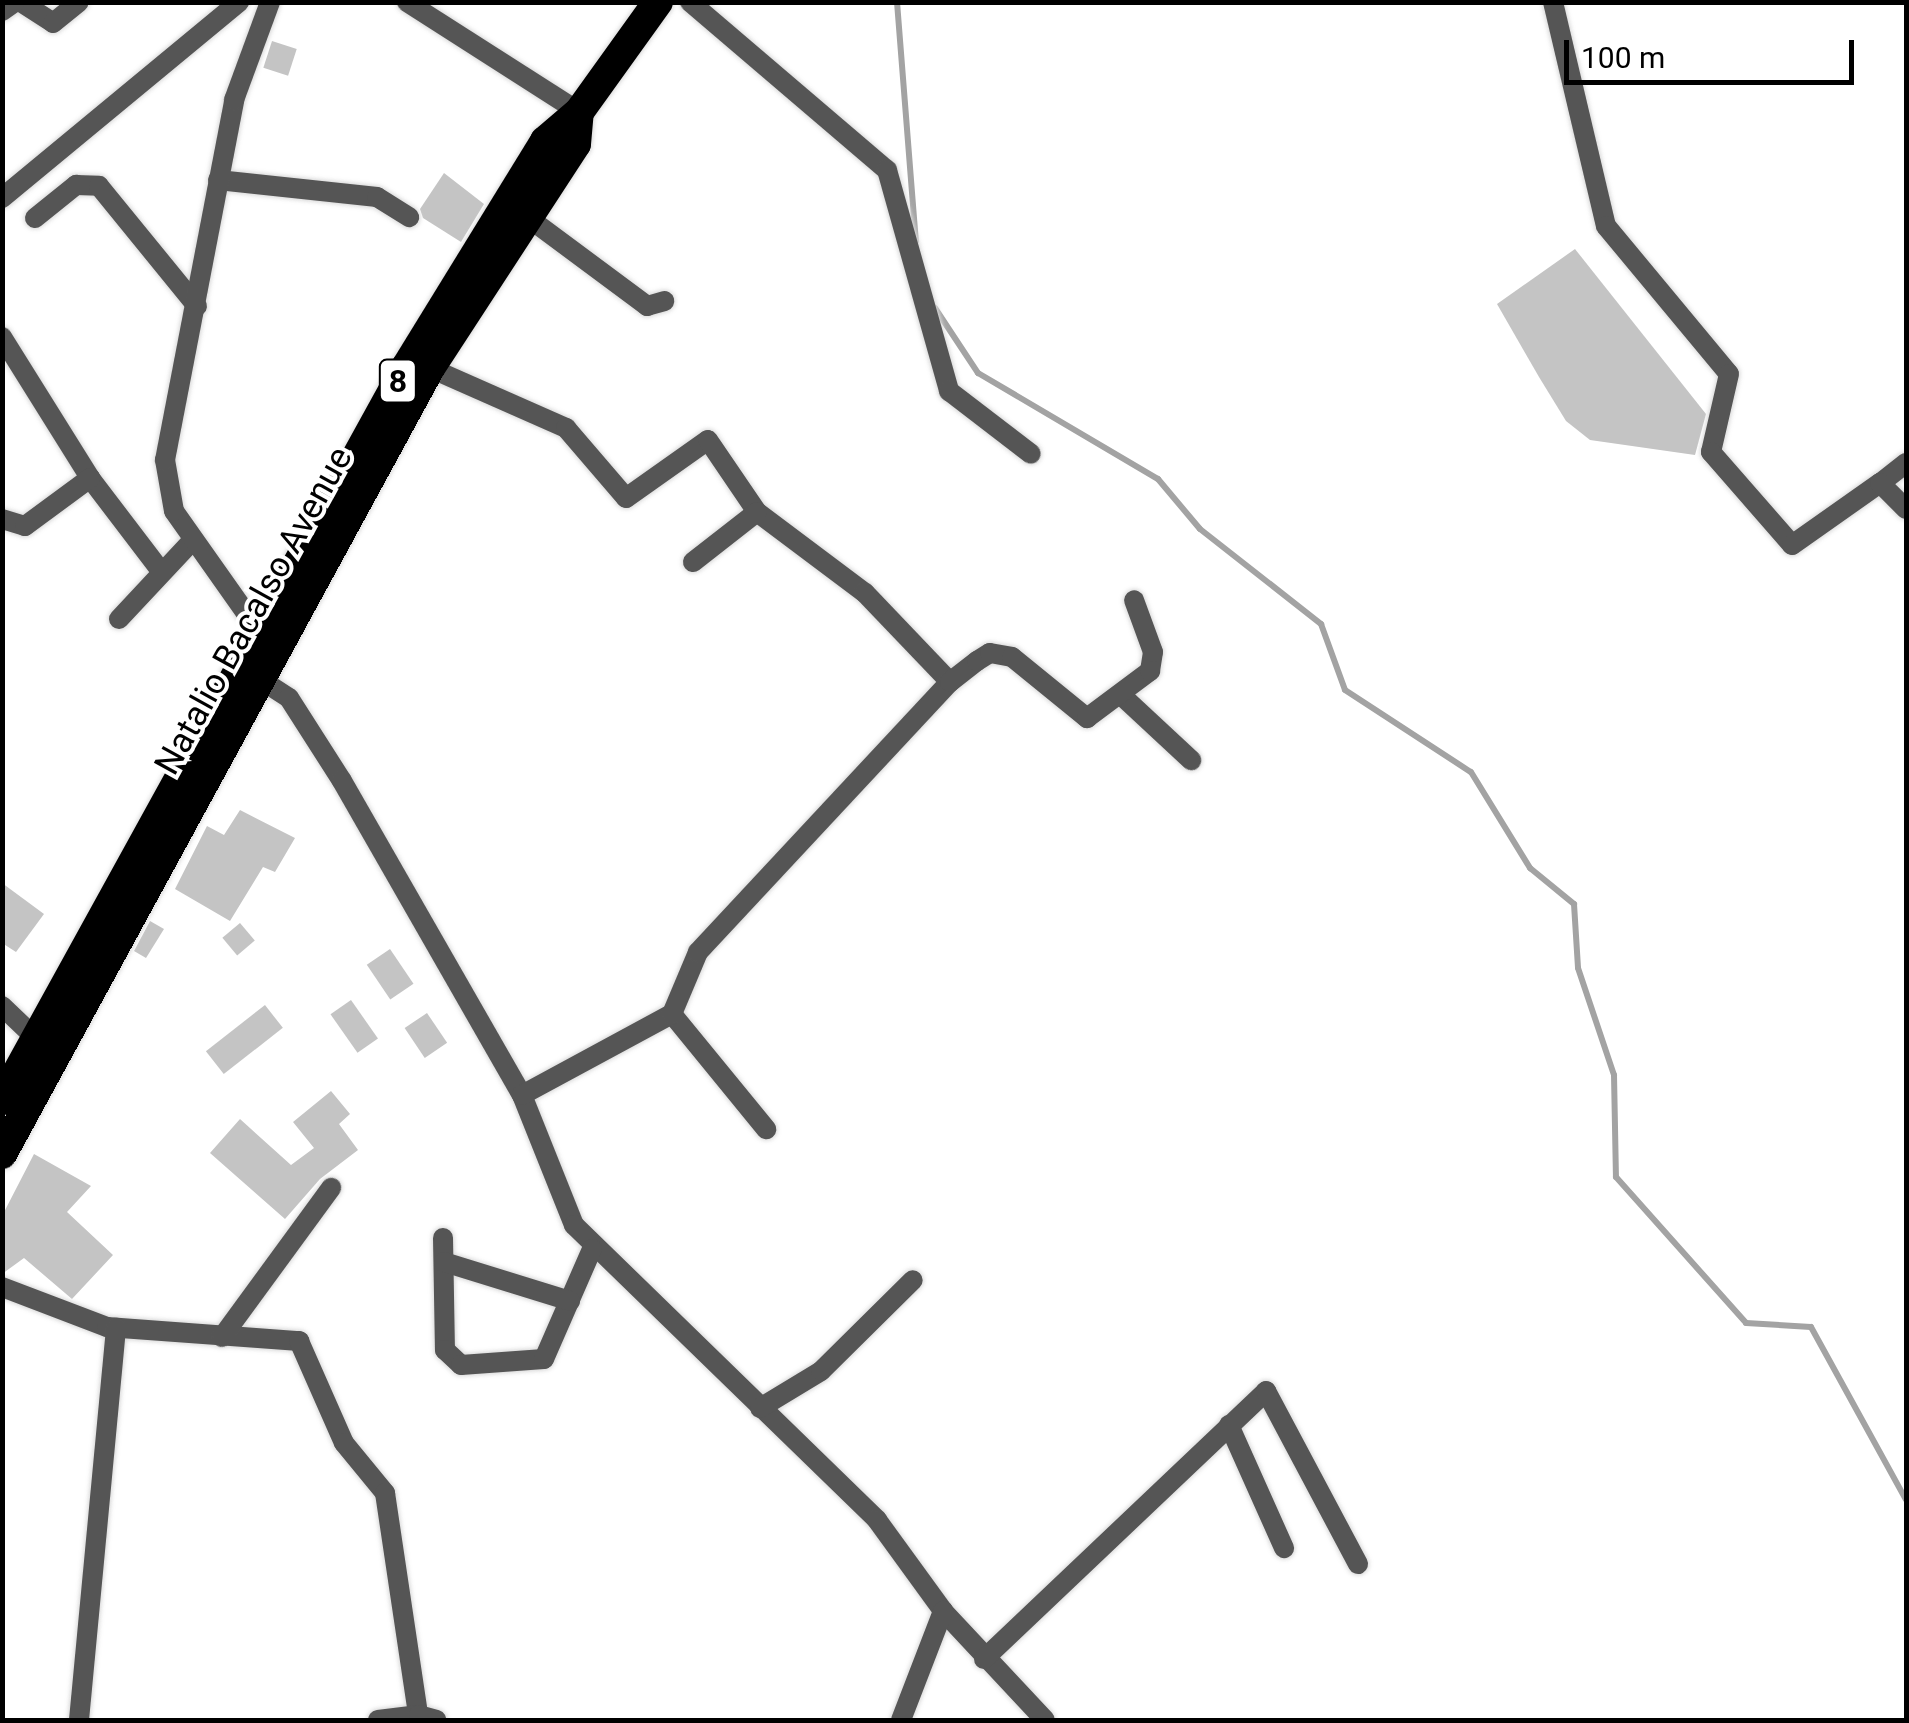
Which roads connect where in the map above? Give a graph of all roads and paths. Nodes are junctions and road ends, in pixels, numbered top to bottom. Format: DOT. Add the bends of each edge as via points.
graph roads {
  1 [pos="18,2"];
  2 [pos="80,2"];
  3 [pos="238,2"];
  4 [pos="270,2"];
  5 [pos="408,2"];
  6 [pos="658,2"];
  7 [pos="690,2"];
  8 [pos="1553,2"];
  9 [pos="2,12"];
  10 [pos="579,112"];
  11 [pos="218,180"];
  12 [pos="2,198"];
  13 [pos="526,216"];
  14 [pos="410,217"];
  15 [pos="36,218"];
  16 [pos="664,301"];
  17 [pos="197,306"];
  18 [pos="2,337"];
  19 [pos="430,368"];
  20 [pos="1031,454"];
  21 [pos="1906,463"];
  22 [pos="90,478"];
  23 [pos="1880,483"];
  24 [pos="1906,509"];
  25 [pos="758,512"];
  26 [pos="2,519"];
  27 [pos="193,540"];
  28 [pos="694,562"];
  29 [pos="160,570"];
  30 [pos="1134,600"];
  31 [pos="119,620"];
  32 [pos="260,633"];
  33 [pos="250,673"];
  34 [pos="950,682"];
  35 [pos="1121,695"];
  36 [pos="1191,760"];
  37 [pos="2,1006"];
  38 [pos="672,1014"];
  39 [pos="44,1046"];
  40 [pos="522,1095"];
  41 [pos="2,1100"];
  42 [pos="766,1128"];
  43 [pos="2,1154"];
  44 [pos="330,1188"];
  45 [pos="443,1238"];
  46 [pos="592,1249"];
  47 [pos="444,1262"];
  48 [pos="912,1280"];
  49 [pos="2,1287"];
  50 [pos="570,1301"];
  51 [pos="116,1328"];
  52 [pos="222,1337"];
  53 [pos="760,1408"];
  54 [pos="1229,1426"];
  55 [pos="1284,1548"];
  56 [pos="1358,1564"];
  57 [pos="943,1611"];
  58 [pos="984,1658"];
  59 [pos="425,1719"];
  60 [pos="78,1720"];
  61 [pos="378,1720"];
  62 [pos="901,1720"];
  63 [pos="1044,1720"];
  1 -- 2 [label="street" via="53,23"];
  1 -- 9 [label="street"];
  3 -- 12 [label="street"];
  4 -- 11 [label="street" via="234,100"];
  5 -- 10 [label="street"];
  6 -- 10 [label="highway, Natalio Bacalso Avenue / 8"];
  7 -- 20 [label="street" via="887,170 949,392"];
  8 -- 23 [label="street" via="1606,226 1729,374 1710,452 1792,544"];
  10 -- 13 [label="highway, Natalio Bacalso Avenue / 8" via="576,144"];
  10 -- 32 [label="highway, Natalio Bacalso Avenue / 8" via="545,141 506,201"];
  11 -- 14 [label="street" via="377,197"];
  11 -- 17 [label="street"];
  13 -- 16 [label="street" via="647,306"];
  13 -- 19 [label="highway, Natalio Bacalso Avenue / 8"];
  15 -- 17 [label="street" via="76,185 99,186"];
  17 -- 27 [label="street" via="165,460 174,511"];
  18 -- 22 [label="street"];
  19 -- 25 [label="street" via="566,428 626,498 708,440"];
  19 -- 33 [label="highway, Natalio Bacalso Avenue / 8"];
  21 -- 23 [label="street"];
  22 -- 26 [label="street" via="24,526"];
  22 -- 29 [label="street"];
  23 -- 24 [label="street"];
  25 -- 28 [label="street"];
  25 -- 34 [label="street" via="865,593"];
  27 -- 29 [label="street"];
  27 -- 32 [label="street"];
  29 -- 31 [label="street"];
  30 -- 35 [label="street" via="1153,652 1150,671"];
  32 -- 33 [label="highway, Natalio Bacalso Avenue / 8"];
  33 -- 39 [label="highway, Natalio Bacalso Avenue / 8"];
  33 -- 40 [label="street" via="289,698 332,764"];
  34 -- 35 [label="street" via="1002,652 1077,716 1091,717"];
  34 -- 38 [label="street" via="698,952"];
  35 -- 36 [label="street"];
  37 -- 39 [label="street"];
  38 -- 40 [label="street"];
  38 -- 42 [label="street"];
  39 -- 41 [label="highway, Natalio Bacalso Avenue / 8"];
  39 -- 43 [label="highway, Natalio Bacalso Avenue / 8"];
  40 -- 46 [label="street" via="574,1226"];
  44 -- 52 [label="street"];
  45 -- 47 [label="street"];
  46 -- 50 [label="street"];
  46 -- 53 [label="street" via="676,1318"];
  47 -- 50 [label="street"];
  47 -- 50 [label="street" via="444,1350 461,1365 540,1362"];
  48 -- 53 [label="street" via="821,1371"];
  49 -- 51 [label="street"];
  51 -- 52 [label="street"];
  51 -- 60 [label="street"];
  52 -- 59 [label="street" via="299,1341 344,1443 386,1494"];
  53 -- 57 [label="street" via="877,1520"];
  54 -- 55 [label="street"];
  54 -- 56 [label="street" via="1266,1391"];
  54 -- 58 [label="street"];
  57 -- 58 [label="street"];
  57 -- 62 [label="street"];
  58 -- 63 [label="street"];
  59 -- 61 [label="street"];
}
